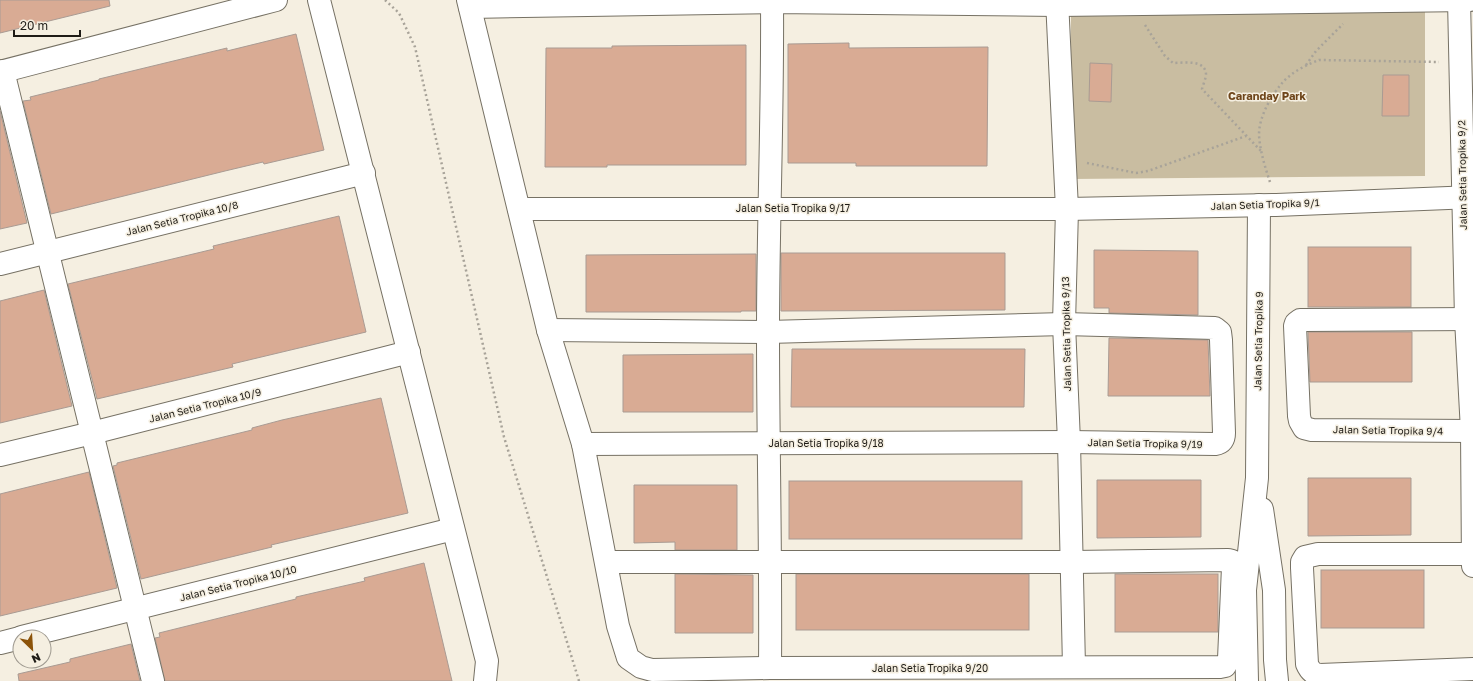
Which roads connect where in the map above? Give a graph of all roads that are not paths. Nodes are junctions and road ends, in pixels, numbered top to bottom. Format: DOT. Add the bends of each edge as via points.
graph roads {
  1 [pos="276,0"];
  2 [pos="320,0"];
  3 [pos="1459,0"];
  4 [pos="1470,0"];
  5 [pos="772,1"];
  6 [pos="1057,2"];
  7 [pos="469,4"];
  8 [pos="2,71"];
  9 [pos="364,173"];
  10 [pos="1468,197"];
  11 [pos="1268,205"];
  12 [pos="769,208"];
  13 [pos="519,209"];
  14 [pos="1067,209"];
  15 [pos="47,252"];
  16 [pos="0,264"];
  17 [pos="1469,319"];
  18 [pos="1064,324"];
  19 [pos="548,330"];
  20 [pos="768,332"];
  21 [pos="409,352"];
  22 [pos="1473,431"];
  23 [pos="92,433"];
  24 [pos="1069,442"];
  25 [pos="768,443"];
  26 [pos="582,444"];
  27 [pos="0,455"];
  28 [pos="1257,478"];
  29 [pos="453,529"];
  30 [pos="1473,554"];
  31 [pos="606,562"];
  32 [pos="771,562"];
  33 [pos="1072,562"];
  34 [pos="1473,566"];
  35 [pos="136,609"];
  36 [pos="52,629"];
  37 [pos="12,640"];
  38 [pos="0,643"];
  39 [pos="1074,667"];
  40 [pos="770,668"];
  41 [pos="1473,669"];
  42 [pos="486,671"];
  43 [pos="1246,671"];
  44 [pos="1276,671"];
  45 [pos="153,681"];
  1 -- 8 [label="street"];
  2 -- 9 [label="street"];
  3 -- 4 [label="street"];
  3 -- 6 [label="street" via="1131,4"];
  3 -- 10 [label="street, Jalan Setia Tropika 9/2"];
  5 -- 6 [label="street"];
  5 -- 7 [label="street"];
  5 -- 12 [label="street"];
  6 -- 14 [label="street, Jalan Setia Tropika 9/13"];
  7 -- 13 [label="street"];
  8 -- 15 [label="street"];
  9 -- 15 [label="street, Jalan Setia Tropika 10/8"];
  9 -- 21 [label="street"];
  10 -- 11 [label="street, Jalan Setia Tropika 9/1"];
  10 -- 17 [label="street, Jalan Setia Tropika 9/2"];
  11 -- 14 [label="street, Jalan Setia Tropika 9/1"];
  11 -- 28 [label="street, Jalan Setia Tropika 9"];
  12 -- 13 [label="street, Jalan Setia Tropika 9/17"];
  12 -- 14 [label="street, Jalan Setia Tropika 9/17"];
  12 -- 20 [label="street"];
  13 -- 19 [label="street"];
  14 -- 18 [label="street, Jalan Setia Tropika 9/13"];
  15 -- 16 [label="street, Jalan Setia Tropika 10/8"];
  15 -- 23 [label="street"];
  17 -- 22 [label="street, Jalan Setia Tropika 9/2"];
  17 -- 22 [label="street, Jalan Setia Tropika 9/4" via="1300,320 1295,326 1299,416 1304,428"];
  18 -- 20 [label="street"];
  18 -- 24 [label="street, Jalan Setia Tropika 9/13"];
  18 -- 24 [label="street, Jalan Setia Tropika 9/19" via="1215,328 1220,332 1221,340 1224,438 1220,443"];
  19 -- 20 [label="street"];
  19 -- 26 [label="street"];
  20 -- 25 [label="street"];
  21 -- 23 [label="street, Jalan Setia Tropika 10/9"];
  21 -- 29 [label="street"];
  22 -- 30 [label="street, Jalan Setia Tropika 9/2"];
  23 -- 27 [label="street, Jalan Setia Tropika 10/9"];
  23 -- 35 [label="street"];
  24 -- 25 [label="street, Jalan Setia Tropika 9/18"];
  24 -- 33 [label="street, Jalan Setia Tropika 9/13"];
  25 -- 26 [label="street, Jalan Setia Tropika 9/18"];
  25 -- 32 [label="street"];
  26 -- 31 [label="street"];
  28 -- 43 [label="street, Jalan Setia Tropika 9" via="1245,590"];
  28 -- 44 [label="street, Jalan Setia Tropika 9" via="1274,590"];
  29 -- 35 [label="street, Jalan Setia Tropika 10/10"];
  29 -- 42 [label="street"];
  30 -- 34 [label="street, Jalan Setia Tropika 9/2"];
  30 -- 41 [label="street" via="1318,554 1305,557 1302,562 1308,664 1314,674"];
  31 -- 32 [label="street"];
  31 -- 40 [label="street, Jalan Setia Tropika 9/20" via="618,626 628,658 641,667 652,670"];
  32 -- 33 [label="street"];
  32 -- 40 [label="street"];
  33 -- 39 [label="street, Jalan Setia Tropika 9/13"];
  33 -- 39 [label="street, Jalan Setia Tropika 9/20" via="1232,561 1233,566 1229,659 1225,666"];
  35 -- 36 [label="street, Jalan Setia Tropika 10/10"];
  35 -- 45 [label="street"];
  37 -- 38 [label="street, Jalan Setia Tropika 10/10"];
  39 -- 40 [label="street, Jalan Setia Tropika 9/20"];
  43 -- 44 [label="street"];
}
